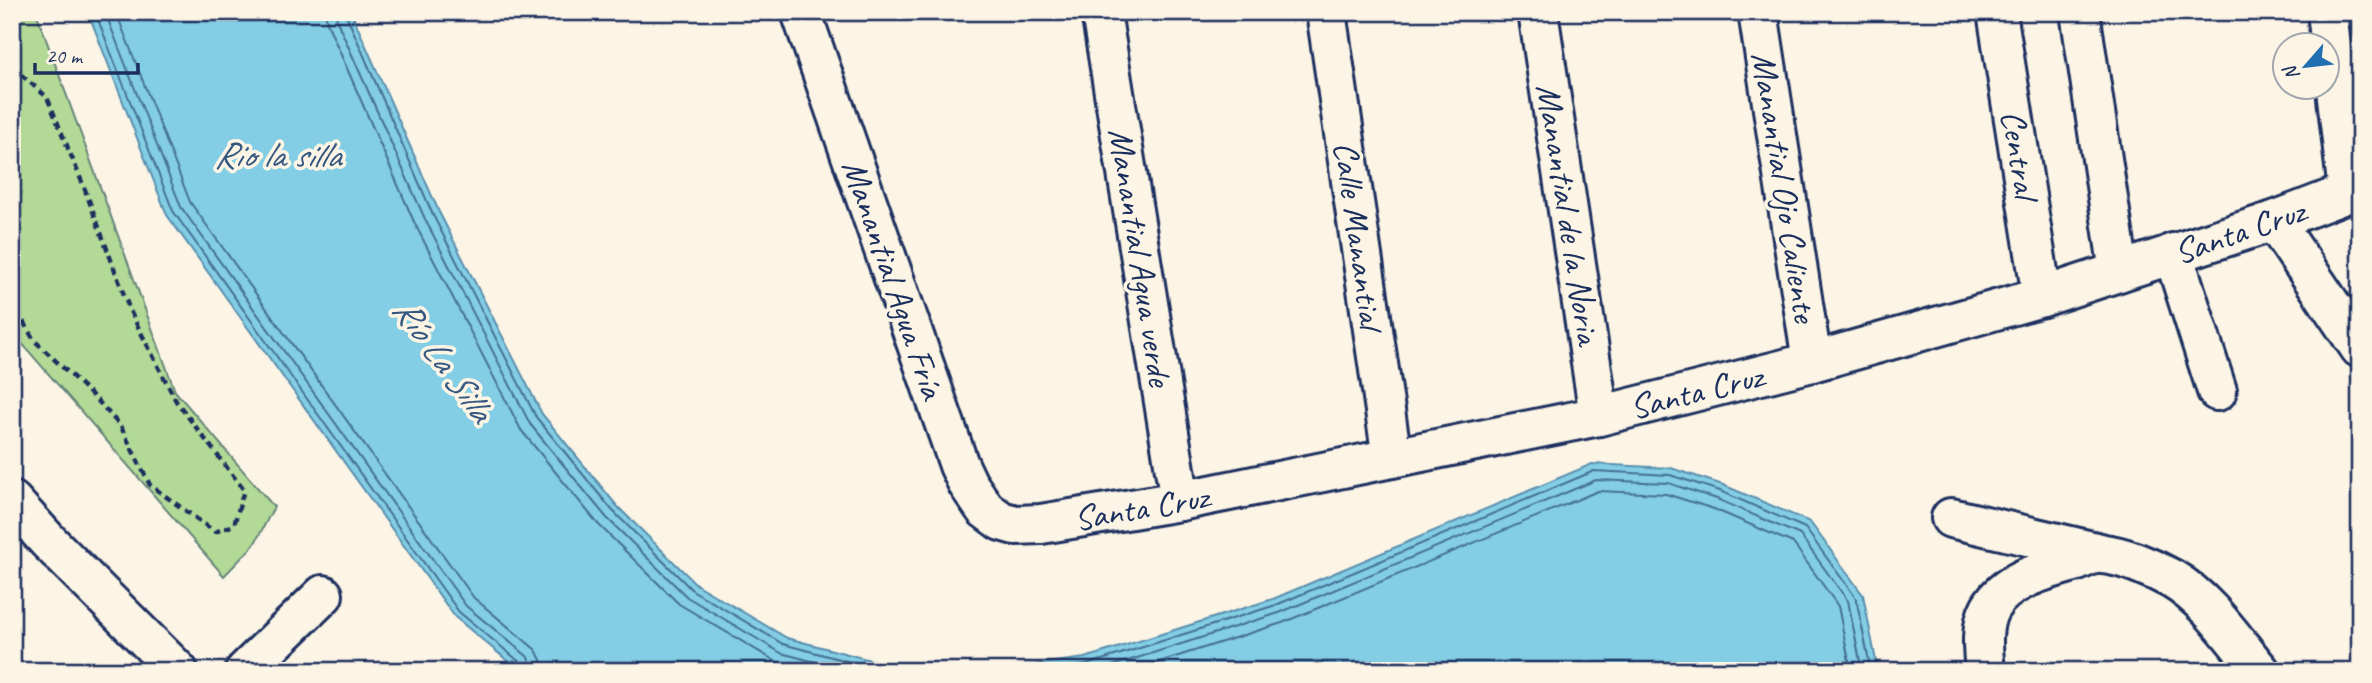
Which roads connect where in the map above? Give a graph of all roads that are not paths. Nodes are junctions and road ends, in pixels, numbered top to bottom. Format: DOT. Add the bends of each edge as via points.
graph roads {
  1 [pos="801,12"];
  2 [pos="1101,12"];
  3 [pos="1326,12"];
  4 [pos="1538,12"];
  5 [pos="1758,12"];
  6 [pos="1997,12"];
  7 [pos="2080,12"];
  8 [pos="2327,12"];
  9 [pos="2354,190"];
  10 [pos="2274,221"];
  11 [pos="2174,253"];
  12 [pos="2119,272"];
  13 [pos="2042,297"];
  14 [pos="2360,348"];
  15 [pos="1812,362"];
  16 [pos="2217,391"];
  17 [pos="1599,416"];
  18 [pos="1392,458"];
  19 [pos="12,501"];
  20 [pos="1180,502"];
  21 [pos="1951,518"];
  22 [pos="1015,525"];
  23 [pos="2101,553"];
  24 [pos="323,595"];
  25 [pos="1984,659"];
  26 [pos="178,671"];
  27 [pos="245,671"];
  28 [pos="2260,671"];
  1 -- 22 [label="street, Manantial Agua Fría" via="959,465 985,509"];
  2 -- 20 [label="street, Manantial Agua verde"];
  3 -- 18 [label="street, Calle Manantial"];
  4 -- 17 [label="street, Manantial de la Noria"];
  5 -- 15 [label="street, Manantial Ojo Caliente"];
  6 -- 13 [label="street, Central"];
  7 -- 12 [label="street"];
  8 -- 9 [label="street"];
  9 -- 10 [label="street, Santa Cruz"];
  10 -- 11 [label="street, Santa Cruz"];
  10 -- 14 [label="street"];
  11 -- 12 [label="street, Santa Cruz"];
  11 -- 16 [label="street"];
  12 -- 13 [label="street, Santa Cruz"];
  13 -- 15 [label="street, Santa Cruz"];
  15 -- 17 [label="street, Santa Cruz"];
  17 -- 18 [label="street, Santa Cruz"];
  18 -- 20 [label="street, Santa Cruz"];
  19 -- 26 [label="street"];
  20 -- 22 [label="street, Santa Cruz"];
  21 -- 23 [label="street"];
  23 -- 25 [label="street" via="2020,581 1999,596 1985,619"];
  23 -- 28 [label="street" via="2135,562 2191,593"];
  24 -- 27 [label="street"];
}
